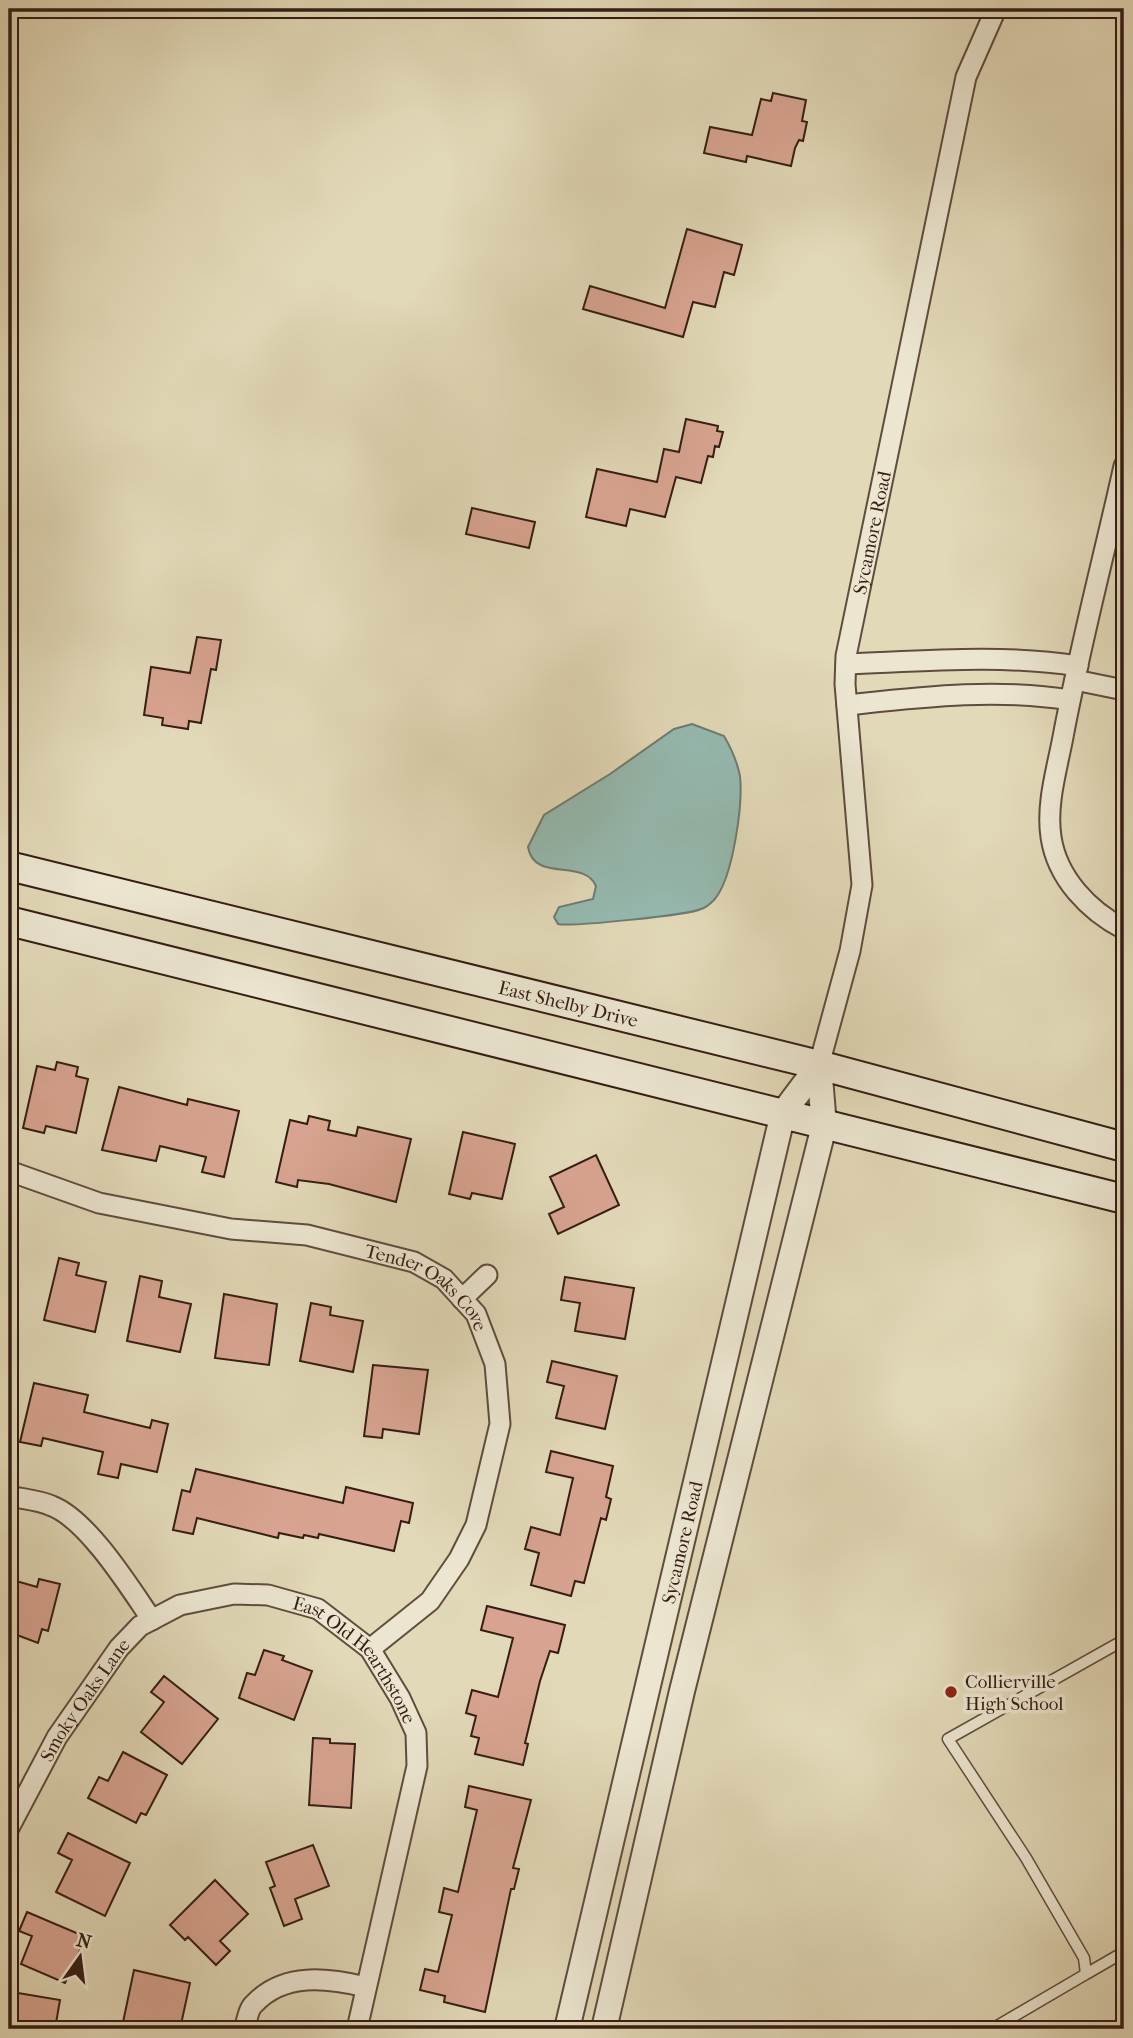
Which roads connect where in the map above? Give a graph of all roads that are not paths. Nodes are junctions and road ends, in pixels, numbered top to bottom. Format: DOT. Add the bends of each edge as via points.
graph roads {
  1 [pos="996,9"];
  2 [pos="1124,466"];
  3 [pos="846,664"];
  4 [pos="1074,682"];
  5 [pos="1124,690"];
  6 [pos="847,705"];
  7 [pos="9,869"];
  8 [pos="9,921"];
  9 [pos="1124,929"];
  10 [pos="819,1065"];
  11 [pos="783,1114"];
  12 [pos="824,1126"];
  13 [pos="1124,1147"];
  14 [pos="9,1171"];
  15 [pos="1124,1199"];
  16 [pos="487,1275"];
  17 [pos="462,1299"];
  18 [pos="9,1496"];
  19 [pos="152,1620"];
  20 [pos="1124,1640"];
  21 [pos="370,1649"];
  22 [pos="9,1828"];
  23 [pos="1124,1952"];
  24 [pos="1086,1974"];
  25 [pos="366,1987"];
  26 [pos="244,2029"];
  27 [pos="357,2029"];
  28 [pos="567,2029"];
  29 [pos="604,2029"];
  30 [pos="992,2029"];
  1 -- 3 [label="street, Sycamore Road" via="966,77"];
  2 -- 4 [label="street"];
  3 -- 4 [label="street" via="1038,660"];
  3 -- 6 [label="street, Sycamore Road"];
  4 -- 5 [label="street"];
  4 -- 6 [label="street" via="1027,693"];
  4 -- 9 [label="street" via="1049,813 1051,839 1063,874 1092,909"];
  6 -- 10 [label="street, Sycamore Road" via="862,885 850,951"];
  7 -- 10 [label="main road, East Shelby Drive"];
  8 -- 11 [label="main road"];
  10 -- 11 [label="street, Sycamore Road"];
  10 -- 12 [label="street, Sycamore Road"];
  10 -- 13 [label="main road, East Shelby Drive"];
  11 -- 12 [label="main road"];
  11 -- 28 [label="street, Sycamore Road"];
  12 -- 15 [label="main road"];
  12 -- 29 [label="street, Sycamore Road" via="682,1690"];
  14 -- 17 [label="street, Tender Oaks Cove" via="99,1203 231,1229 307,1235 414,1262 444,1279"];
  16 -- 17 [label="street"];
  17 -- 21 [label="street, Tender Oaks Cove" via="475,1314 495,1364 500,1424 476,1525 430,1601"];
  18 -- 19 [label="street" via="53,1506 82,1529"];
  19 -- 21 [label="street, East Old Hearthstone" via="180,1605 234,1594 268,1595 318,1609"];
  19 -- 22 [label="street, Smoky Oaks Lane" via="118,1648 57,1738"];
  20 -- 24 [label="lane" via="948,1740 1026,1858 1084,1958"];
  21 -- 25 [label="street, East Old Hearthstone" via="416,1733 417,1766"];
  23 -- 24 [label="lane"];
  24 -- 30 [label="lane"];
  25 -- 26 [label="street" via="333,1979 287,1981 252,2005"];
  25 -- 27 [label="street, East Old Hearthstone"];
}
